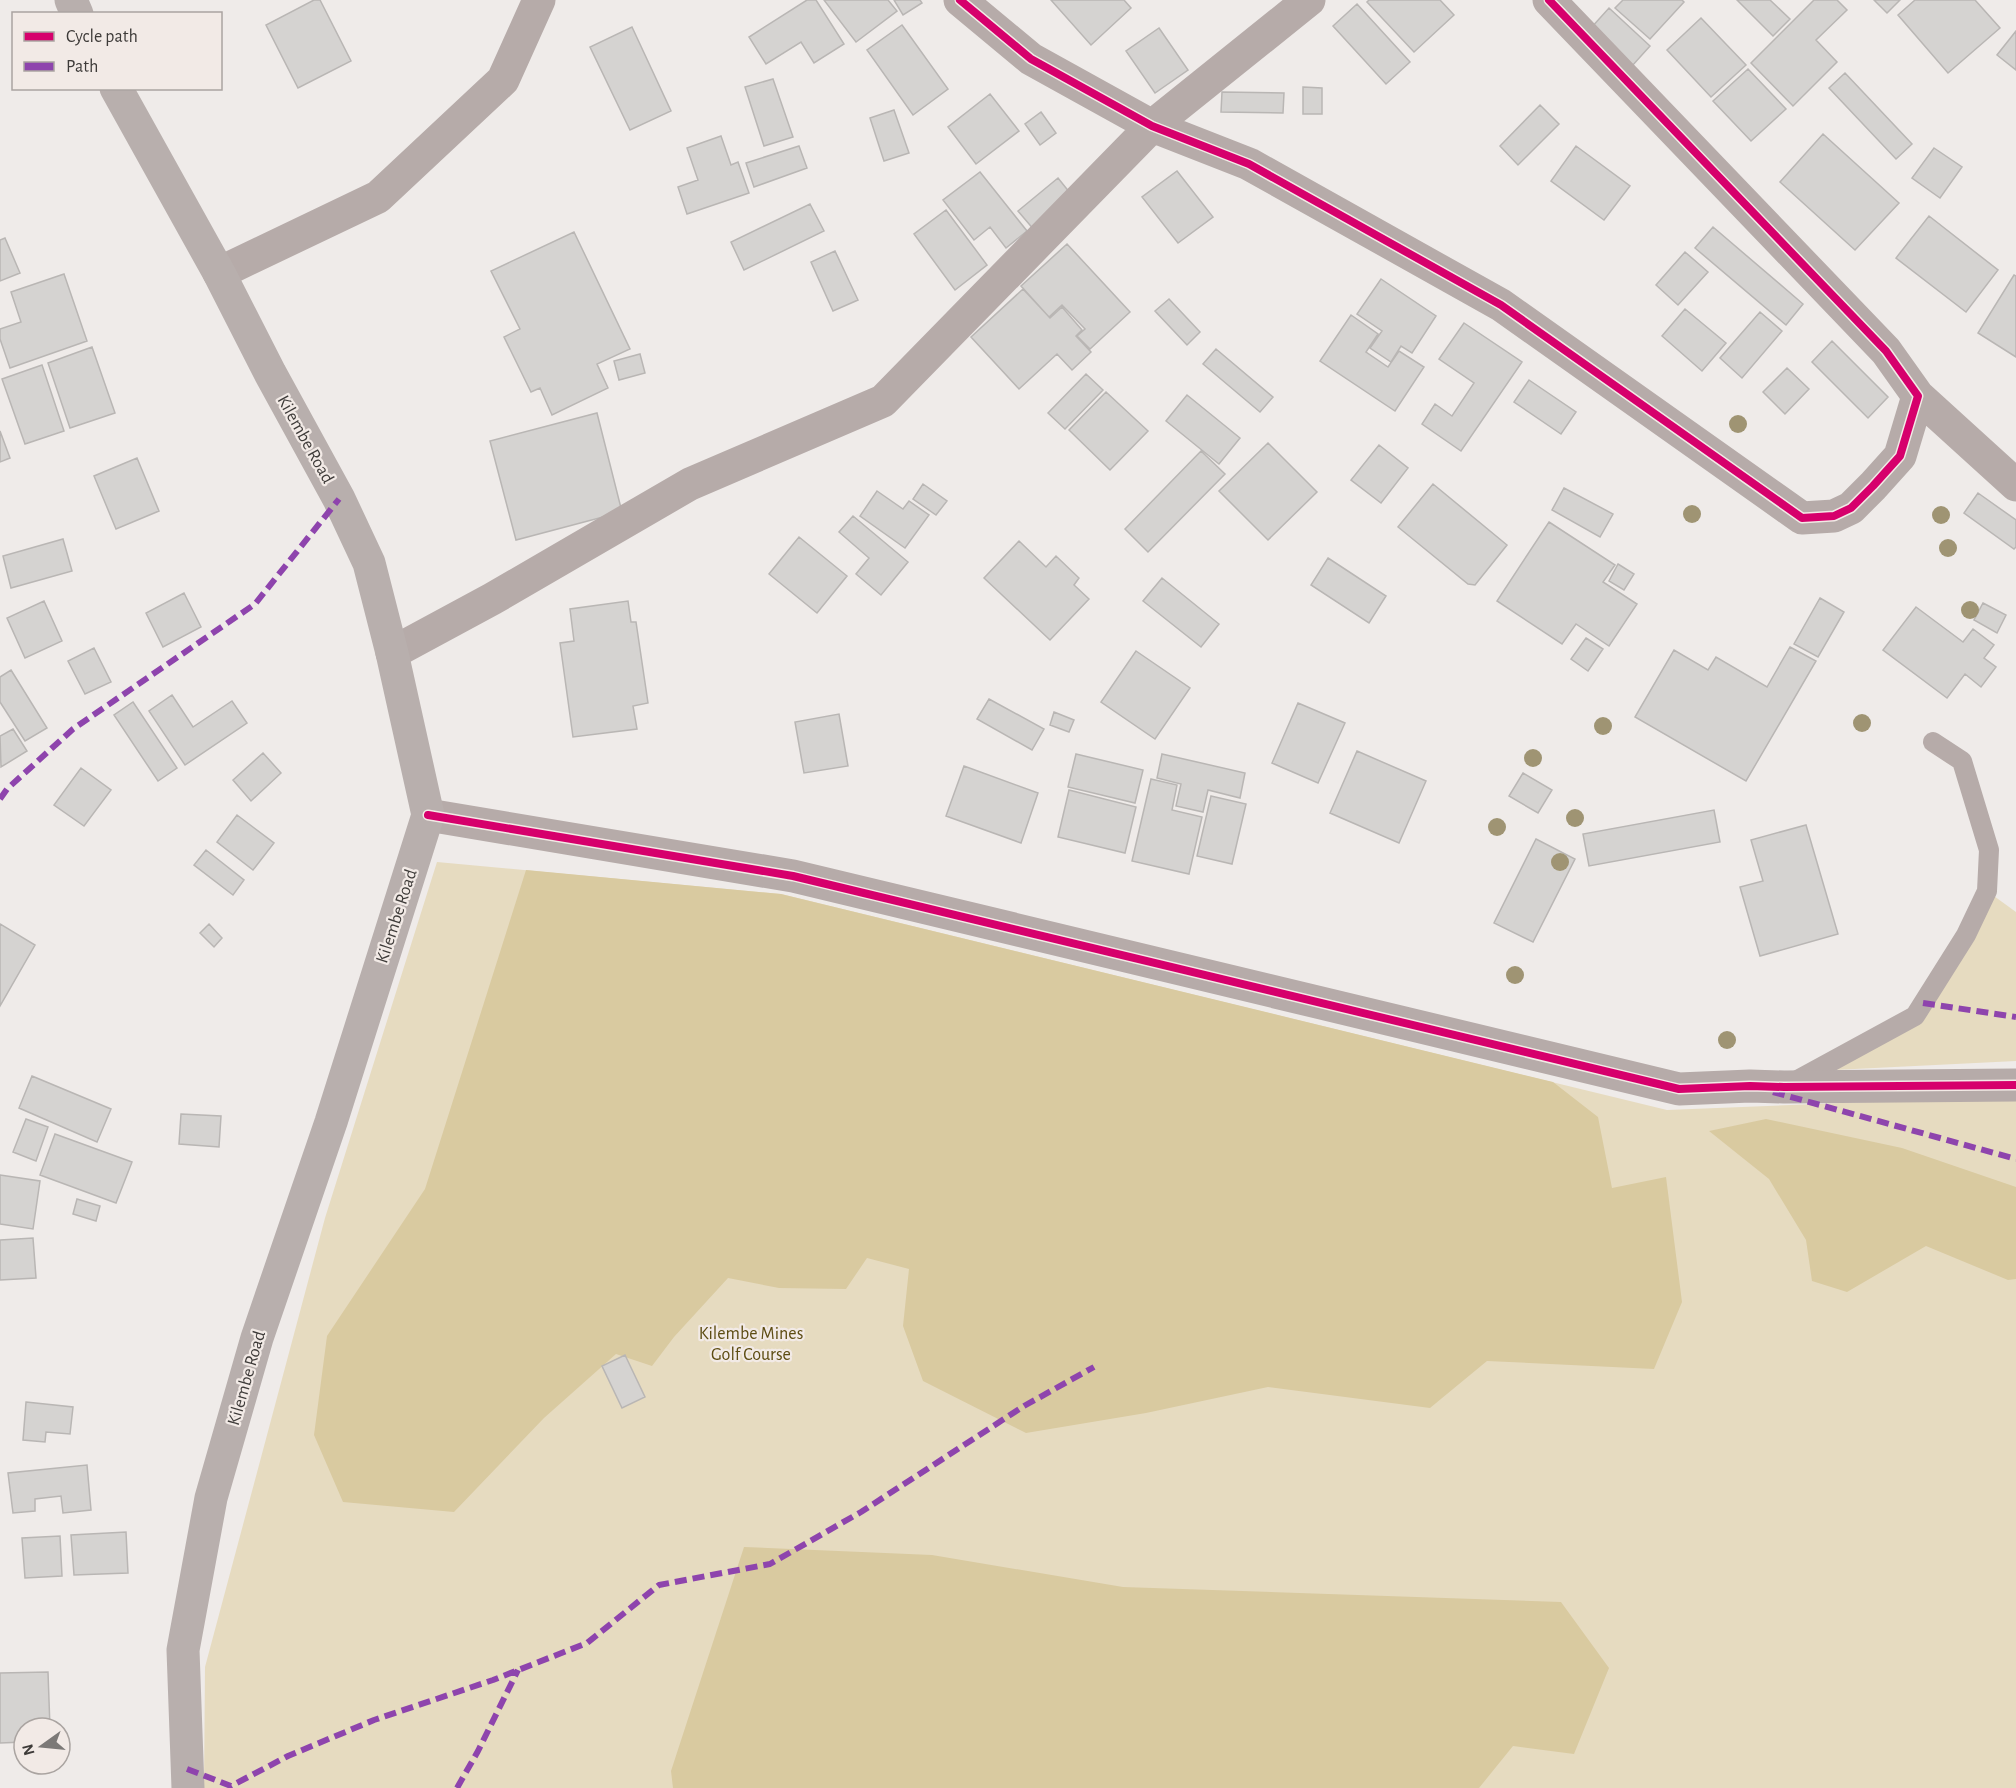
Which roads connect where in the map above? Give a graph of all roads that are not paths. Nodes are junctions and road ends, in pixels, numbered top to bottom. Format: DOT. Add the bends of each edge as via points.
graph roads {
  1 [pos="539,0"];
  2 [pos="960,0"];
  3 [pos="1310,0"];
  4 [pos="1549,0"];
  5 [pos="117,90"];
  6 [pos="1152,126"];
  7 [pos="219,273"];
  8 [pos="1918,396"];
  9 [pos="2016,485"];
  10 [pos="392,653"];
  11 [pos="1933,742"];
  12 [pos="428,815"];
  13 [pos="2016,1085"];
  14 [pos="1784,1088"];
  15 [pos="188,1788"];
  1 -- 7 [label="street" via="503,80 378,197"];
  2 -- 6 [label="street" via="1031,59"];
  3 -- 6 [label="street"];
  4 -- 8 [label="street" via="1886,351"];
  5 -- 7 [label="main road, Kilembe Road"];
  6 -- 8 [label="street" via="1249,164 1501,305 1802,518 1834,516 1851,508 1873,486 1900,456"];
  6 -- 10 [label="street" via="883,401 690,484"];
  7 -- 10 [label="main road, Kilembe Road" via="369,563"];
  8 -- 9 [label="street"];
  10 -- 12 [label="main road, Kilembe Road"];
  11 -- 14 [label="lane" via="1962,761 1989,850 1987,891 1966,935 1915,1016"];
  12 -- 14 [label="street" via="793,876 1679,1089"];
  12 -- 15 [label="main road, Kilembe Road" via="331,1122 257,1338 211,1498 183,1650"];
  13 -- 14 [label="street"];
}
